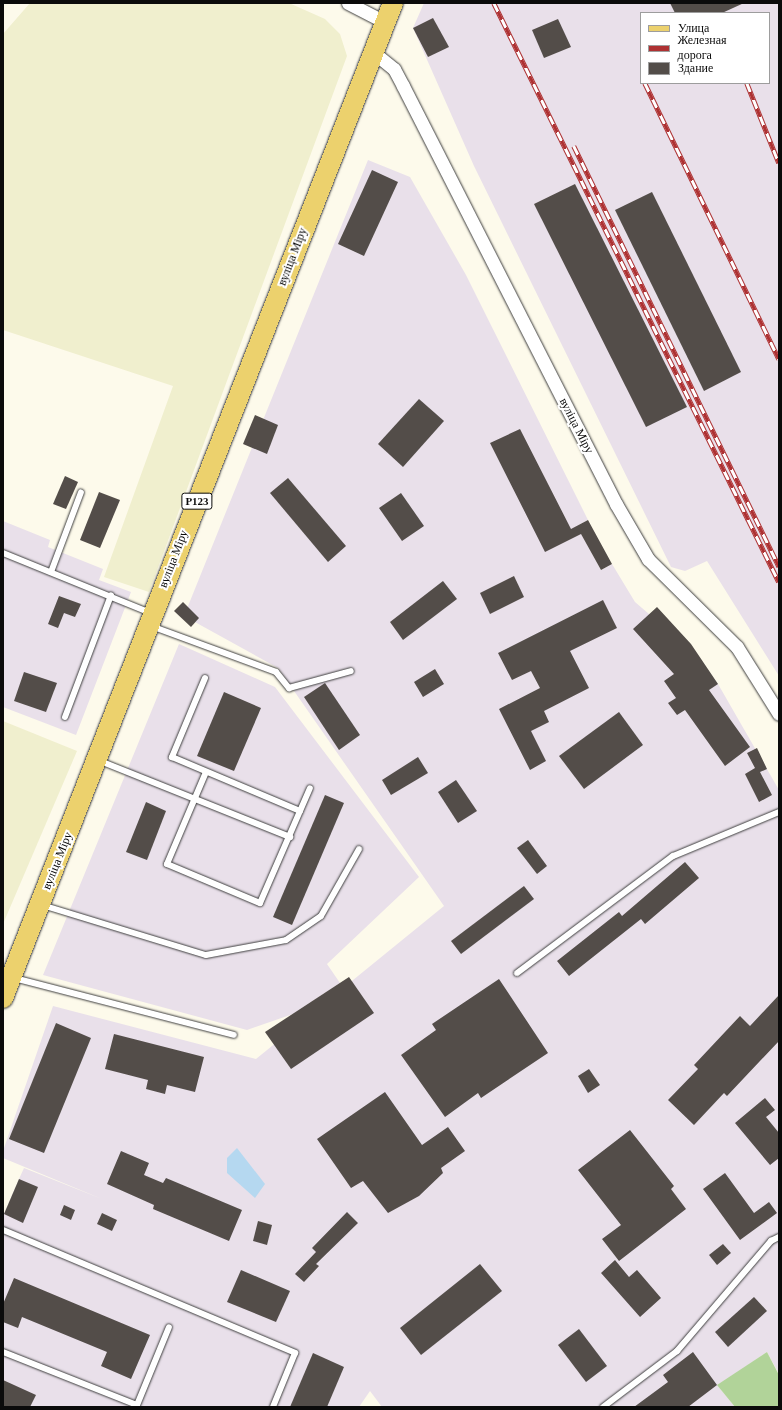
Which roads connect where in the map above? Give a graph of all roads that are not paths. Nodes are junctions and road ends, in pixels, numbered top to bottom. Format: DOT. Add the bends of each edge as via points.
graph roads {
  1 [pos="348,3"];
  2 [pos="393,3"];
  3 [pos="386,22"];
  4 [pos="373,52"];
  5 [pos="81,492"];
  6 [pos="3,553"];
  7 [pos="51,572"];
  8 [pos="111,595"];
  9 [pos="151,620"];
  10 [pos="351,671"];
  11 [pos="204,678"];
  12 [pos="779,714"];
  13 [pos="64,717"];
  14 [pos="98,760"];
  15 [pos="206,772"];
  16 [pos="310,788"];
  17 [pos="196,799"];
  18 [pos="300,811"];
  19 [pos="779,812"];
  20 [pos="290,837"];
  21 [pos="359,849"];
  22 [pos="41,905"];
  23 [pos="517,973"];
  24 [pos="12,977"];
  25 [pos="3,998"];
  26 [pos="234,1035"];
  27 [pos="3,1230"];
  28 [pos="779,1237"];
  29 [pos="169,1326"];
  30 [pos="3,1352"];
  31 [pos="273,1407"];
  32 [pos="603,1407"];
  1 -- 3 [label="street"];
  2 -- 3 [label="main road, вуліца Міру / Р123"];
  3 -- 4 [label="main road, вуліца Міру / Р123"];
  4 -- 9 [label="main road, вуліца Міру / Р123"];
  4 -- 12 [label="street, вуліца Міру" via="394,69 609,490 648,559 737,647"];
  5 -- 7 [label="lane"];
  6 -- 7 [label="lane"];
  7 -- 8 [label="lane"];
  8 -- 9 [label="lane"];
  8 -- 13 [label="lane"];
  9 -- 10 [label="lane" via="276,672 289,688"];
  9 -- 14 [label="main road, вуліца Міру / Р123"];
  11 -- 15 [label="lane" via="172,757"];
  14 -- 17 [label="lane"];
  14 -- 22 [label="main road, вуліца Міру / Р123"];
  15 -- 17 [label="lane"];
  15 -- 18 [label="lane"];
  16 -- 18 [label="lane"];
  17 -- 20 [label="lane"];
  17 -- 20 [label="lane" via="167,864 260,903"];
  18 -- 20 [label="lane"];
  19 -- 23 [label="lane" via="673,856"];
  21 -- 22 [label="lane" via="321,916 286,940 206,955"];
  22 -- 24 [label="main road, вуліца Міру / Р123"];
  24 -- 25 [label="main road, вуліца Міру / Р123"];
  24 -- 26 [label="lane"];
  27 -- 31 [label="lane" via="295,1353"];
  28 -- 32 [label="lane" via="771,1241 677,1350"];
  29 -- 30 [label="lane" via="136,1405"];
}
